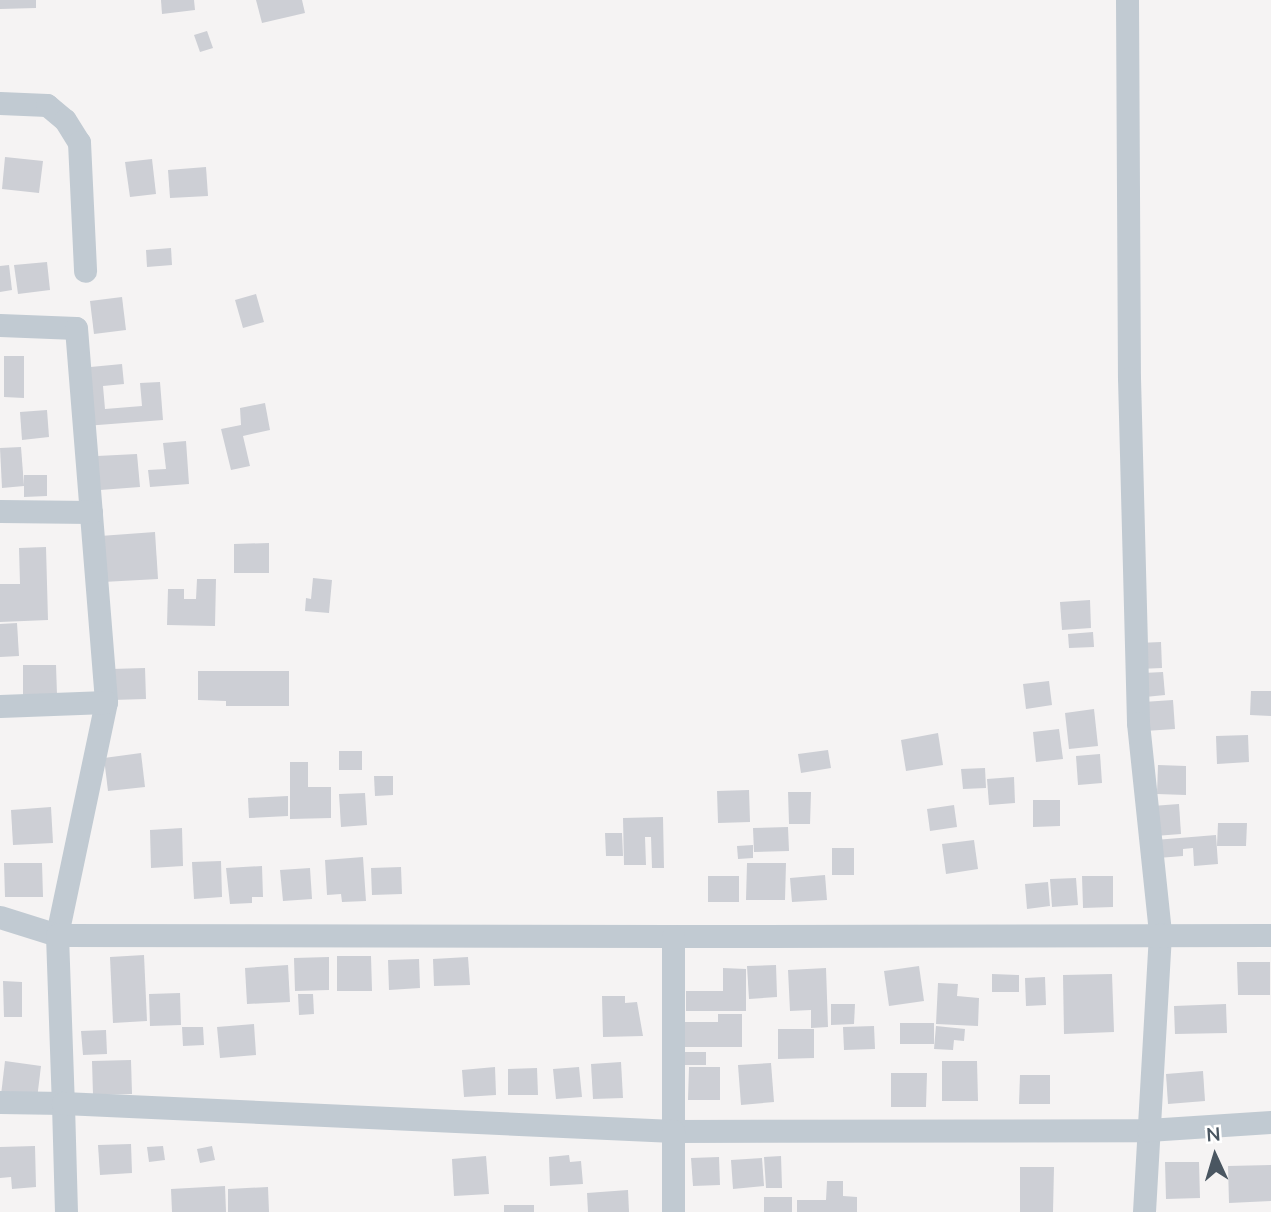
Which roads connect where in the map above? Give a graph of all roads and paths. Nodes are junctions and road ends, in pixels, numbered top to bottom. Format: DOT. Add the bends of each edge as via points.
graph roads {
  1 [pos="1127,0"];
  2 [pos="0,103"];
  3 [pos="85,271"];
  4 [pos="0,325"];
  5 [pos="0,512"];
  6 [pos="91,512"];
  7 [pos="106,702"];
  8 [pos="0,706"];
  9 [pos="0,917"];
  10 [pos="1160,934"];
  11 [pos="57,935"];
  12 [pos="1271,935"];
  13 [pos="673,936"];
  14 [pos="0,1101"];
  15 [pos="63,1103"];
  16 [pos="1271,1122"];
  17 [pos="1148,1130"];
  18 [pos="673,1131"];
  19 [pos="66,1212"];
  20 [pos="673,1212"];
  21 [pos="1144,1212"];
  1 -- 10 [label="street" via="1129,378 1138,723"];
  2 -- 3 [label="street" via="47,105 65,120 79,142"];
  4 -- 6 [label="street" via="76,328"];
  5 -- 6 [label="street"];
  6 -- 7 [label="street"];
  7 -- 8 [label="street"];
  7 -- 11 [label="street"];
  9 -- 11 [label="street"];
  10 -- 12 [label="street"];
  10 -- 13 [label="street"];
  10 -- 17 [label="street"];
  11 -- 13 [label="street"];
  11 -- 15 [label="street"];
  13 -- 18 [label="street"];
  14 -- 15 [label="street"];
  15 -- 18 [label="street"];
  15 -- 19 [label="street"];
  16 -- 17 [label="street"];
  17 -- 18 [label="street"];
  17 -- 21 [label="street"];
  18 -- 20 [label="street"];
}
